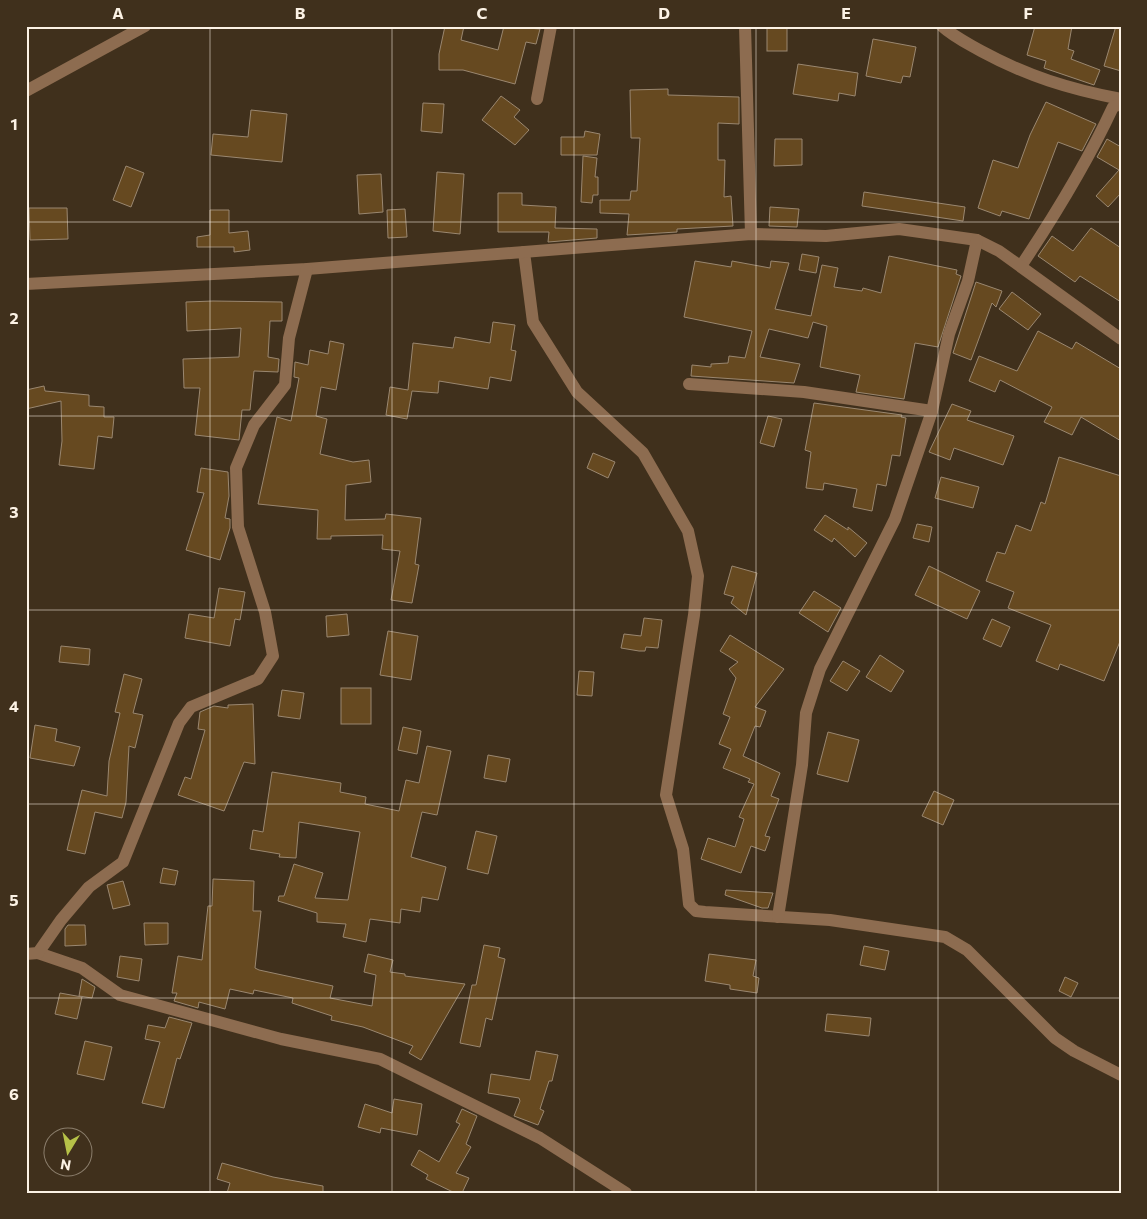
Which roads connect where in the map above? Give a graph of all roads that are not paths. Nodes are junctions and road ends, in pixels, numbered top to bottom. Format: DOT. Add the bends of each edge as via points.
graph roads {
  1 [pos="145,26"];
  2 [pos="551,26"];
  3 [pos="745,26"];
  4 [pos="942,26"];
  5 [pos="26,90"];
  6 [pos="537,99"];
  7 [pos="1121,99"];
  8 [pos="1121,104"];
  9 [pos="751,234"];
  10 [pos="977,240"];
  11 [pos="524,252"];
  12 [pos="1021,266"];
  13 [pos="307,270"];
  14 [pos="26,284"];
  15 [pos="1121,338"];
  16 [pos="689,384"];
  17 [pos="932,411"];
  18 [pos="778,916"];
  19 [pos="32,954"];
  20 [pos="1121,1075"];
  21 [pos="626,1193"];
  1 -- 5 [label="street"];
  2 -- 6 [label="street"];
  3 -- 9 [label="street"];
  4 -- 7 [label="street" via="1010,67 1072,90"];
  8 -- 12 [label="street" via="1113,107 1059,210"];
  9 -- 10 [label="street" via="826,236 899,229"];
  9 -- 11 [label="street"];
  10 -- 12 [label="street"];
  10 -- 17 [label="street" via="968,280 949,334"];
  11 -- 13 [label="street"];
  11 -- 18 [label="street" via="533,322 577,392 643,453 688,531 698,576 666,795 683,849 689,904 696,911"];
  12 -- 15 [label="street"];
  13 -- 14 [label="street"];
  13 -- 19 [label="street" via="289,338 285,385 254,425 236,468 238,526 265,612 273,656 258,679 191,707 179,723 123,862 89,887"];
  16 -- 17 [label="street" via="804,392"];
  17 -- 18 [label="street" via="895,519 824,661 806,713 802,765"];
  18 -- 20 [label="street" via="830,920 945,937 967,950 1055,1038"];
  19 -- 21 [label="street" via="82,968 120,994 281,1040 380,1059 540,1138"];
}
